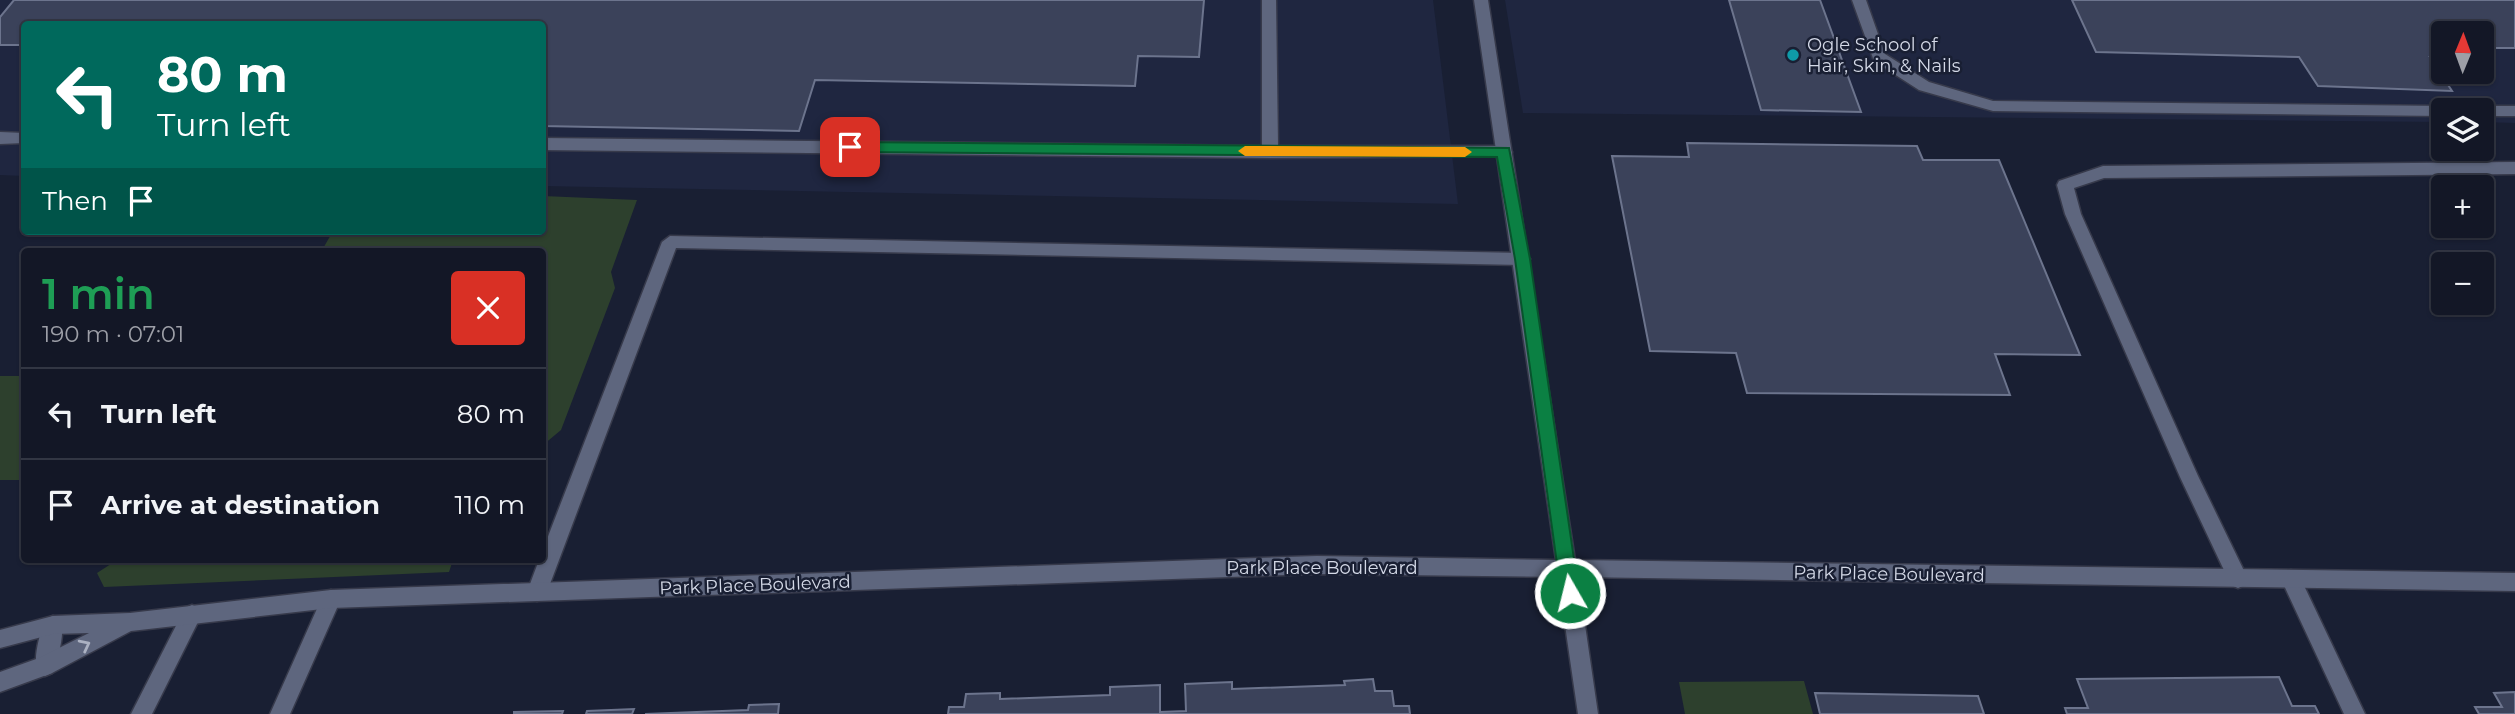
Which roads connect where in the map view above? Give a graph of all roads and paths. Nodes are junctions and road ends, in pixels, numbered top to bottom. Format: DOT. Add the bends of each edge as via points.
graph roads {
  1 [pos="1269,0"];
  2 [pos="1481,0"];
  3 [pos="1859,0"];
  4 [pos="2431,111"];
  5 [pos="2494,111"];
  6 [pos="2515,111"];
  7 [pos="0,138"];
  8 [pos="21,138"];
  9 [pos="546,144"];
  10 [pos="1270,152"];
  11 [pos="1504,152"];
  12 [pos="2515,168"];
  13 [pos="1522,259"];
  14 [pos="1566,570"];
  15 [pos="2238,579"];
  16 [pos="2291,579"];
  17 [pos="2515,582"];
  18 [pos="537,592"];
  19 [pos="331,599"];
  20 [pos="192,614"];
  21 [pos="130,622"];
  22 [pos="53,625"];
  23 [pos="0,639"];
  24 [pos="45,666"];
  25 [pos="0,682"];
  26 [pos="141,714"];
  27 [pos="280,714"];
  28 [pos="1588,714"];
  29 [pos="2356,714"];
  1 -- 10 [label="street"];
  2 -- 11 [label="street"];
  3 -- 4 [label="street" via="1880,57 1924,86 1993,106"];
  5 -- 6 [label="street"];
  7 -- 8 [label="street"];
  9 -- 10 [label="street"];
  10 -- 11 [label="street"];
  11 -- 13 [label="street"];
  12 -- 15 [label="street" via="2103,172 2065,186 2078,226"];
  13 -- 14 [label="street"];
  13 -- 18 [label="street" via="670,242"];
  14 -- 15 [label="street, Park Place Boulevard"];
  14 -- 18 [label="street, Park Place Boulevard" via="1317,565"];
  14 -- 28 [label="street"];
  15 -- 16 [label="street, Park Place Boulevard"];
  16 -- 17 [label="street, Park Place Boulevard"];
  16 -- 29 [label="street"];
  18 -- 19 [label="street, Park Place Boulevard"];
  19 -- 20 [label="street, Park Place Boulevard"];
  19 -- 27 [label="street"];
  20 -- 21 [label="street, Park Place Boulevard"];
  20 -- 26 [label="street"];
  21 -- 22 [label="street, Park Place Boulevard"];
  24 -- 21 [label="street, Park Place Boulevard, one-way"];
  22 -- 23 [label="street, Park Place Boulevard"];
  22 -- 24 [label="street"];
  24 -- 25 [label="street, Park Place Boulevard"];
}
